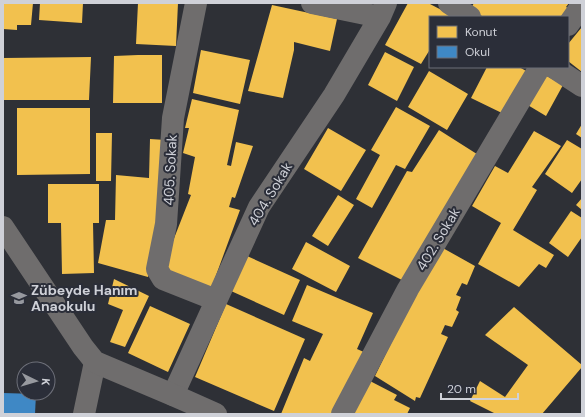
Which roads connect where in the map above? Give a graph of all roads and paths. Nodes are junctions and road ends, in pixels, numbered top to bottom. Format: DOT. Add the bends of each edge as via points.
graph roads {
  1 [pos="196,3"];
  2 [pos="312,3"];
  3 [pos="582,5"];
  4 [pos="383,10"];
  5 [pos="569,24"];
  6 [pos="539,68"];
  7 [pos="555,68"];
  8 [pos="582,86"];
  9 [pos="3,227"];
  10 [pos="216,300"];
  11 [pos="95,362"];
  12 [pos="174,395"];
  13 [pos="84,414"];
  14 [pos="216,414"];
  15 [pos="342,414"];
  1 -- 10 [label="street, 405. Sokak" via="173,118 166,224 157,269 163,279"];
  2 -- 4 [label="street"];
  3 -- 5 [label="street"];
  4 -- 10 [label="street, 404. Sokak" via="334,95 259,207"];
  6 -- 15 [label="street, 402. Sokak" via="408,289"];
  7 -- 8 [label="street"];
  9 -- 11 [label="street"];
  10 -- 12 [label="street, 404. Sokak"];
  11 -- 12 [label="street"];
  11 -- 13 [label="street"];
  12 -- 14 [label="street"];
}
